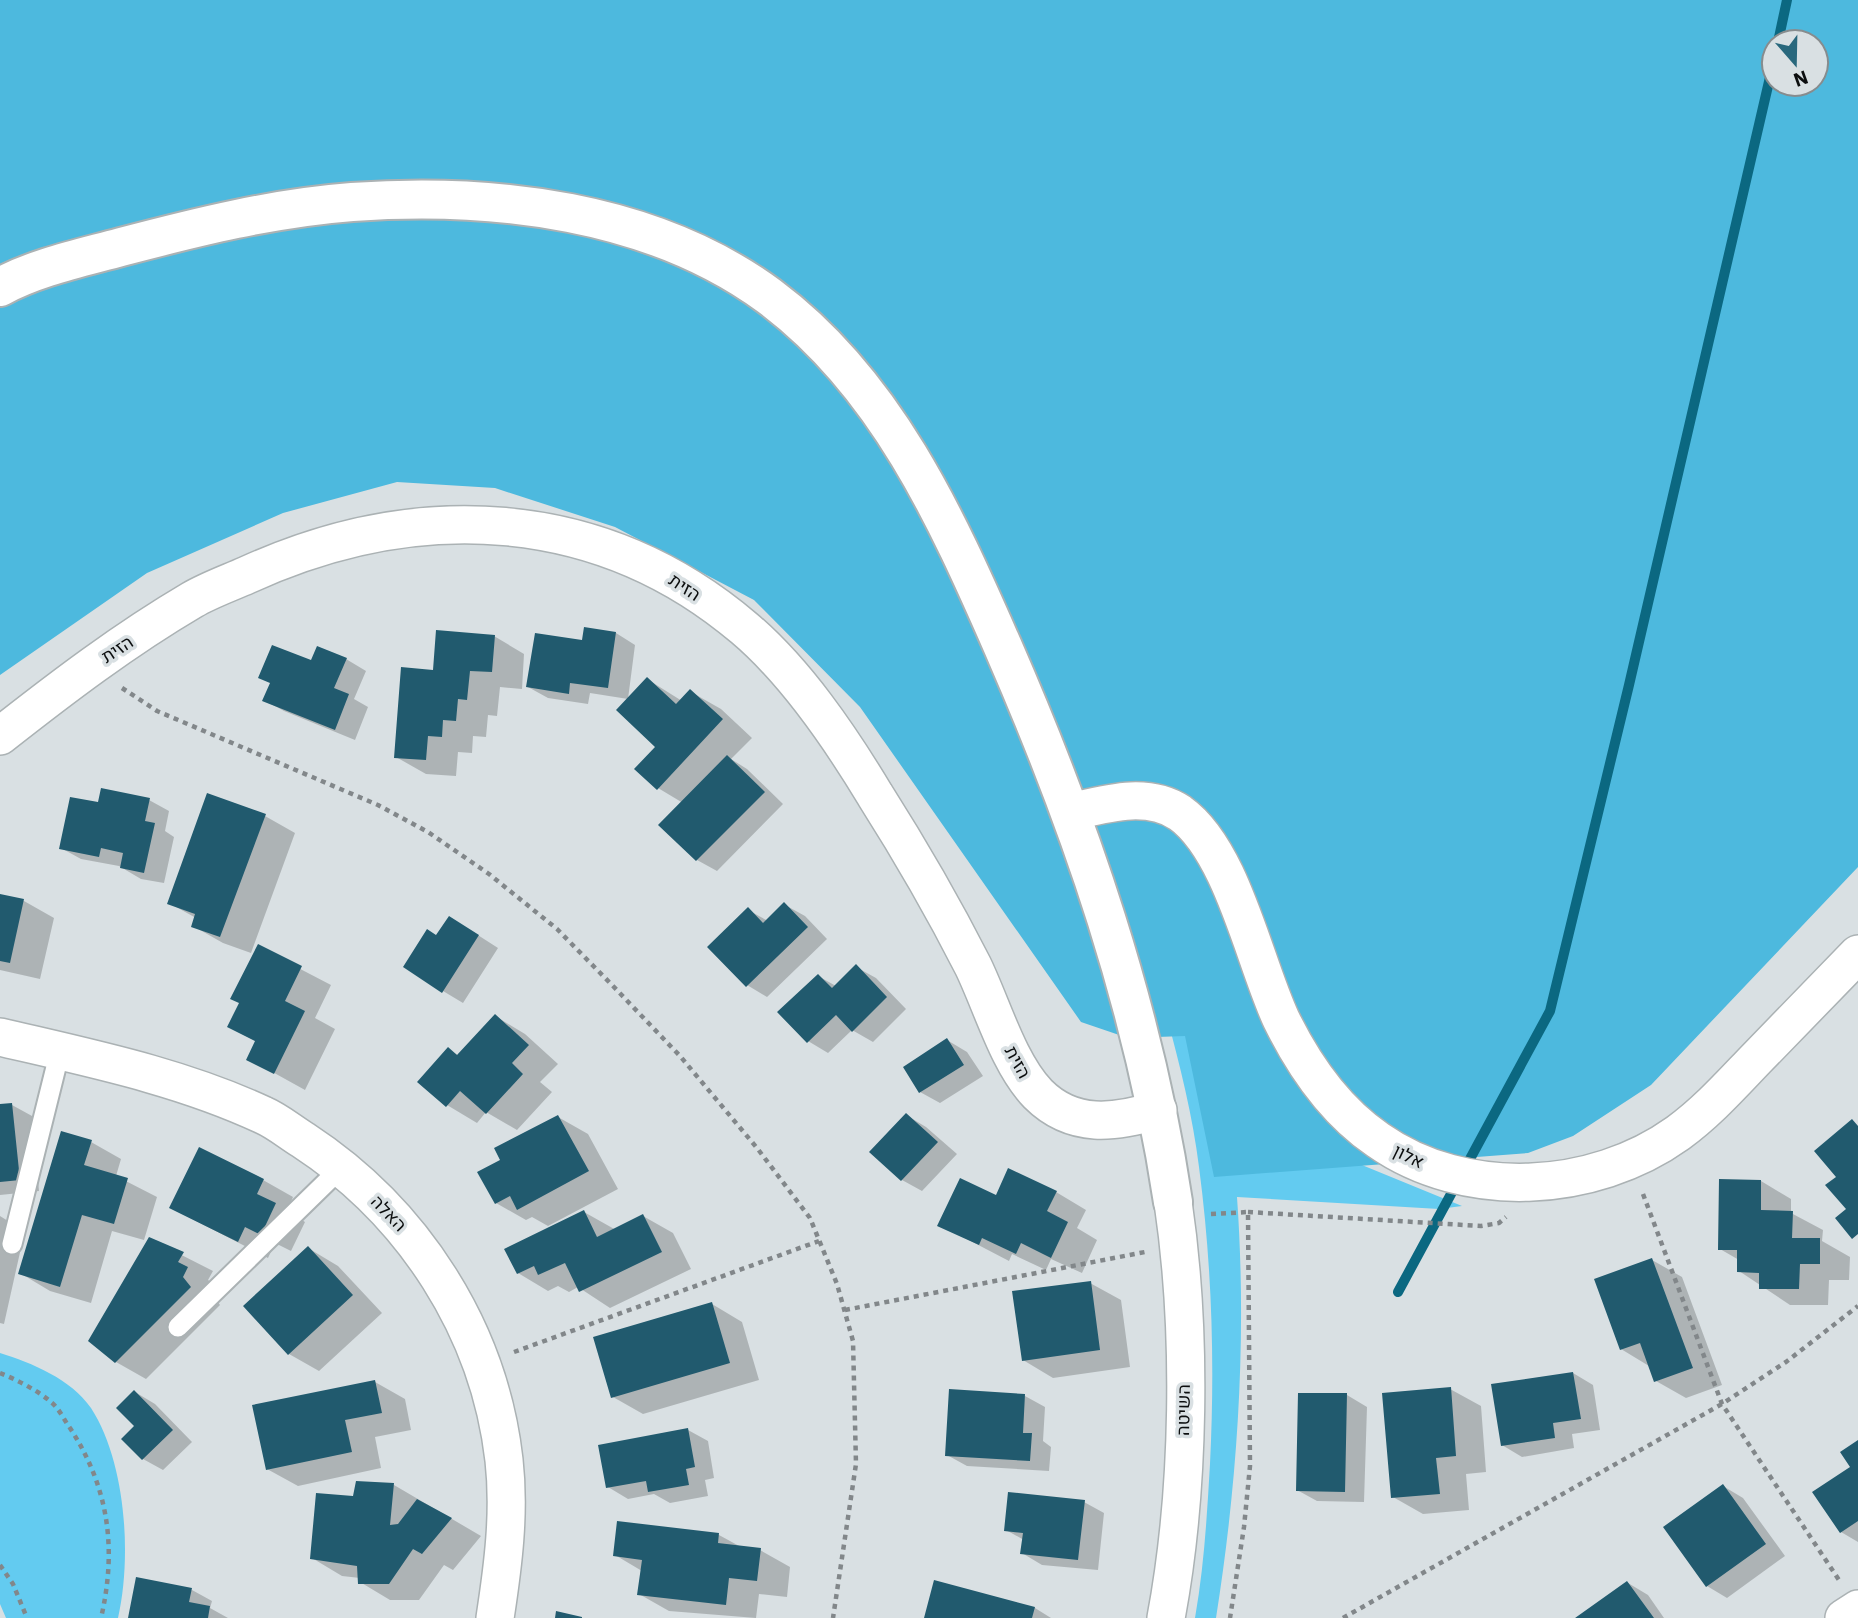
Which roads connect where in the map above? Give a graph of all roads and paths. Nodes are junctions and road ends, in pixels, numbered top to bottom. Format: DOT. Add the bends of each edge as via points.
graph roads {
  1 [pos="0,287"];
  2 [pos="91,667"];
  3 [pos="0,736"];
  4 [pos="1070,812"];
  5 [pos="1858,954"];
  6 [pos="0,1037"];
  7 [pos="60,1051"];
  8 [pos="1158,1110"];
  9 [pos="1630,1160"];
  10 [pos="343,1166"];
  11 [pos="1546,1181"];
  12 [pos="1248,1212"];
  13 [pos="1175,1221"];
  14 [pos="819,1241"];
  15 [pos="12,1244"];
  16 [pos="1858,1306"];
  17 [pos="845,1310"];
  18 [pos="178,1327"];
  19 [pos="481,1364"];
  20 [pos="0,1373"];
  21 [pos="1722,1404"];
  22 [pos="0,1566"];
  23 [pos="1848,1604"];
  24 [pos="27,1618"];
  25 [pos="102,1618"];
  26 [pos="495,1618"];
  27 [pos="833,1618"];
  28 [pos="1166,1618"];
  29 [pos="1230,1618"];
  30 [pos="1343,1618"];
  1 -- 4 [label="main road" via="94,254 204,226 306,205 409,198 574,214 674,243 768,296 813,333 897,435 935,500 977,589"];
  2 -- 3 [label="street, הזית"];
  2 -- 8 [label="street, הזית" via="194,599 296,552 397,527 493,524 584,539 669,575 746,629 813,702 925,876 1015,1059 1038,1093 1053,1106 1089,1120 1110,1122"];
  2 -- 14 [label="path" via="158,711 378,804 488,874 556,929 680,1056 810,1218"];
  4 -- 8 [label="main road" via="1118,953"];
  4 -- 11 [label="street, אלון" via="1139,801 1178,812 1195,826 1212,847 1226,877 1296,1048 1333,1101 1378,1141 1431,1167 1477,1178"];
  5 -- 9 [label="street, אלון" via="1712,1106 1677,1134"];
  6 -- 7 [label="street, האלה"];
  7 -- 10 [label="street, האלה" via="174,1079 254,1111"];
  7 -- 15 [label="lane"];
  8 -- 13 [label="main road"];
  9 -- 11 [label="street, אלון" via="1602,1171"];
  9 -- 21 [label="path"];
  10 -- 18 [label="lane"];
  10 -- 19 [label="street, האלה" via="405,1227 453,1298"];
  11 -- 12 [label="path" via="1499,1223 1481,1226"];
  12 -- 13 [label="path"];
  12 -- 29 [label="path" via="1250,1466"];
  13 -- 17 [label="path"];
  13 -- 28 [label="street, השיטה" via="1183,1315 1184,1413 1179,1511"];
  14 -- 17 [label="path"];
  14 -- 19 [label="path"];
  16 -- 21 [label="path"];
  17 -- 27 [label="path" via="853,1341 856,1464"];
  19 -- 26 [label="street, האלה" via="504,1460 506,1548"];
  20 -- 25 [label="path" via="52,1403 79,1443 102,1495 111,1536"];
  21 -- 23 [label="path"];
  21 -- 30 [label="path"];
  22 -- 24 [label="path"];
}
